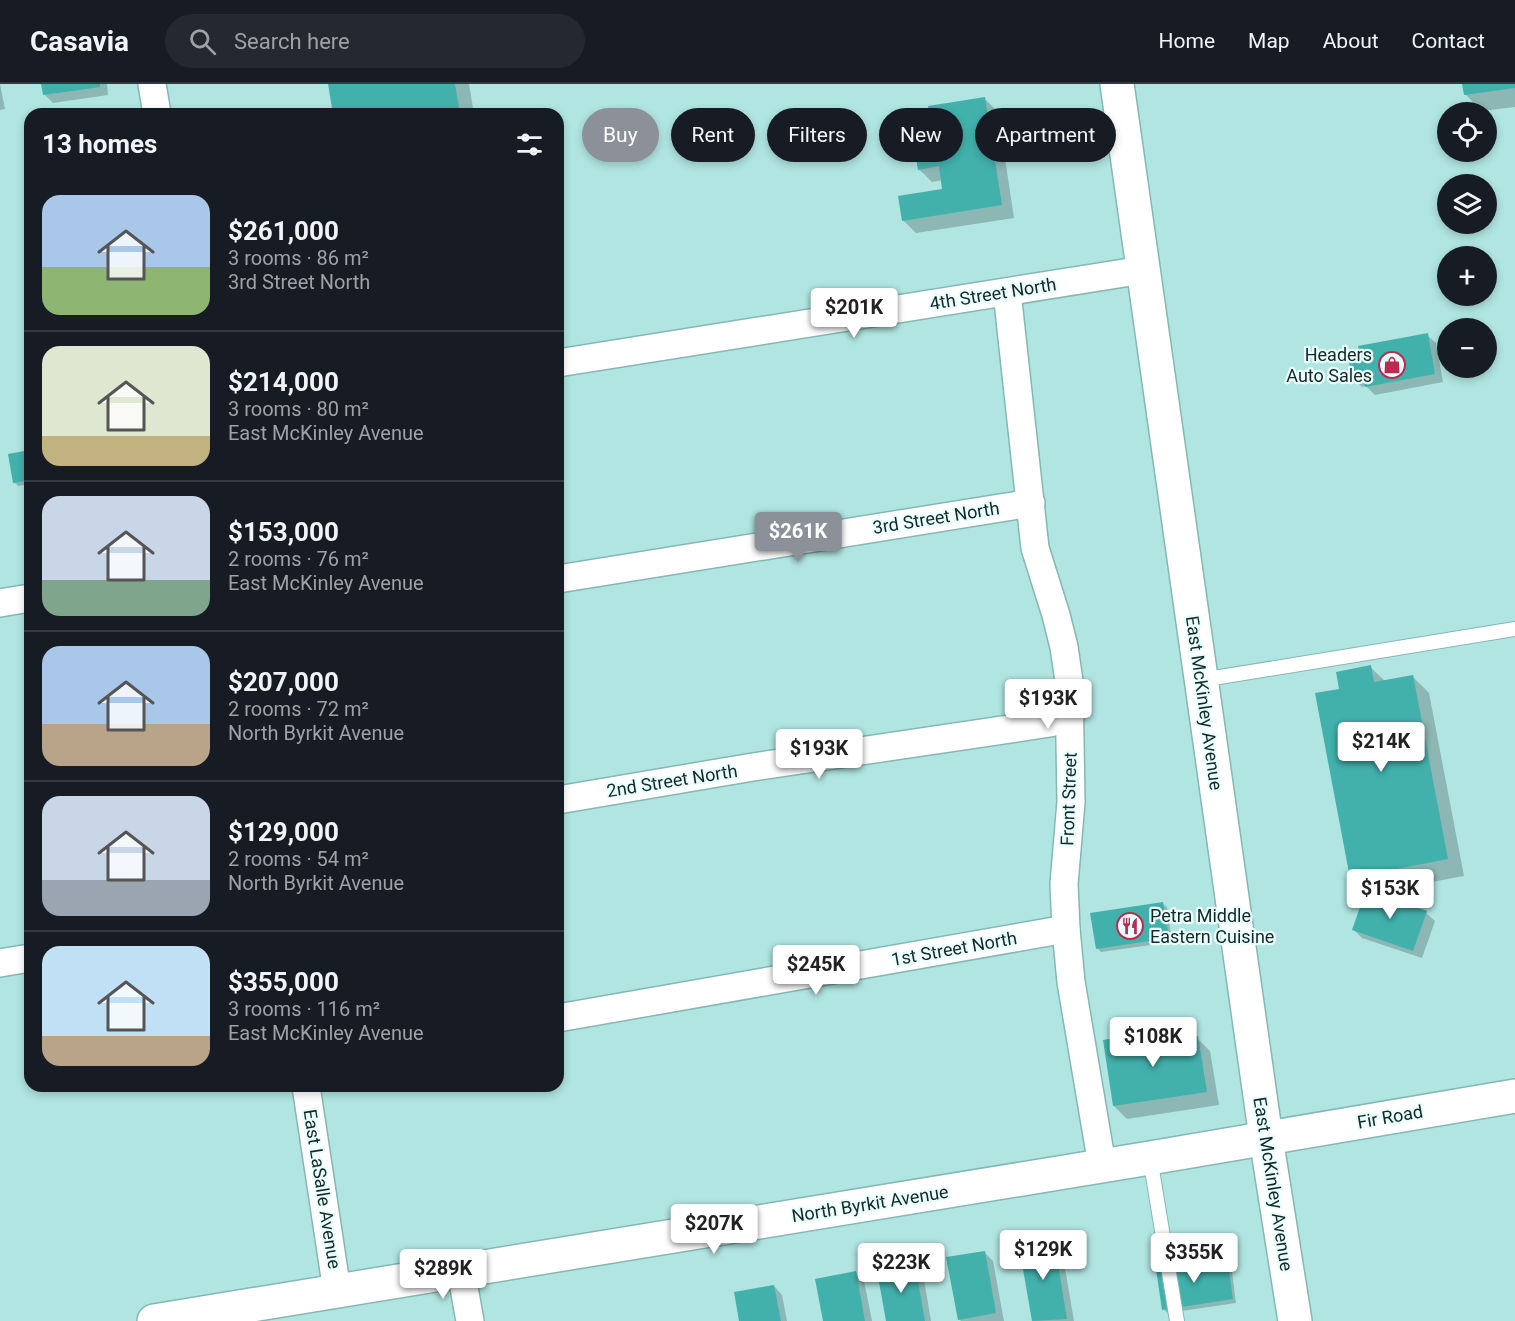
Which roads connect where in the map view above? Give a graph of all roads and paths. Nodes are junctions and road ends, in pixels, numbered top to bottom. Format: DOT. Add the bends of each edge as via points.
graph roads {
  1 [pos="152,84"];
  2 [pos="1117,84"];
  3 [pos="156,108"];
  4 [pos="1143,270"];
  5 [pos="1007,292"];
  6 [pos="564,362"];
  7 [pos="1030,503"];
  8 [pos="564,578"];
  9 [pos="24,599"];
  10 [pos="0,603"];
  11 [pos="1515,628"];
  12 [pos="1201,680"];
  13 [pos="1070,718"];
  14 [pos="564,799"];
  15 [pos="1066,929"];
  16 [pos="24,959"];
  17 [pos="0,963"];
  18 [pos="564,1017"];
  19 [pos="307,1092"];
  20 [pos="1515,1096"];
  21 [pos="1266,1138"];
  22 [pos="1150,1158"];
  23 [pos="1102,1166"];
  24 [pos="461,1271"];
  25 [pos="337,1291"];
  26 [pos="154,1321"];
  27 [pos="470,1321"];
  28 [pos="1177,1321"];
  29 [pos="1295,1321"];
  1 -- 3 [label="street"];
  2 -- 4 [label="street, East McKinley Avenue"];
  4 -- 5 [label="street, 4th Street North"];
  4 -- 12 [label="street, East McKinley Avenue"];
  5 -- 6 [label="street, 4th Street North"];
  5 -- 7 [label="street, Front Street"];
  7 -- 8 [label="street, 3rd Street North"];
  7 -- 13 [label="street, Front Street" via="1035,548 1064,647"];
  9 -- 10 [label="street"];
  11 -- 12 [label="lane"];
  12 -- 21 [label="street, East McKinley Avenue"];
  13 -- 14 [label="street, 2nd Street North"];
  13 -- 15 [label="street, Front Street"];
  15 -- 18 [label="street, 1st Street North"];
  15 -- 23 [label="street, Front Street" via="1071,982"];
  16 -- 17 [label="street"];
  19 -- 25 [label="street, East LaSalle Avenue"];
  20 -- 21 [label="street, Fir Road"];
  21 -- 22 [label="street, North Byrkit Avenue"];
  21 -- 29 [label="street, East McKinley Avenue"];
  22 -- 23 [label="street, North Byrkit Avenue"];
  22 -- 28 [label="lane"];
  23 -- 24 [label="street, North Byrkit Avenue"];
  24 -- 25 [label="street, North Byrkit Avenue"];
  24 -- 27 [label="street"];
  25 -- 26 [label="street, North Byrkit Avenue"];
}
